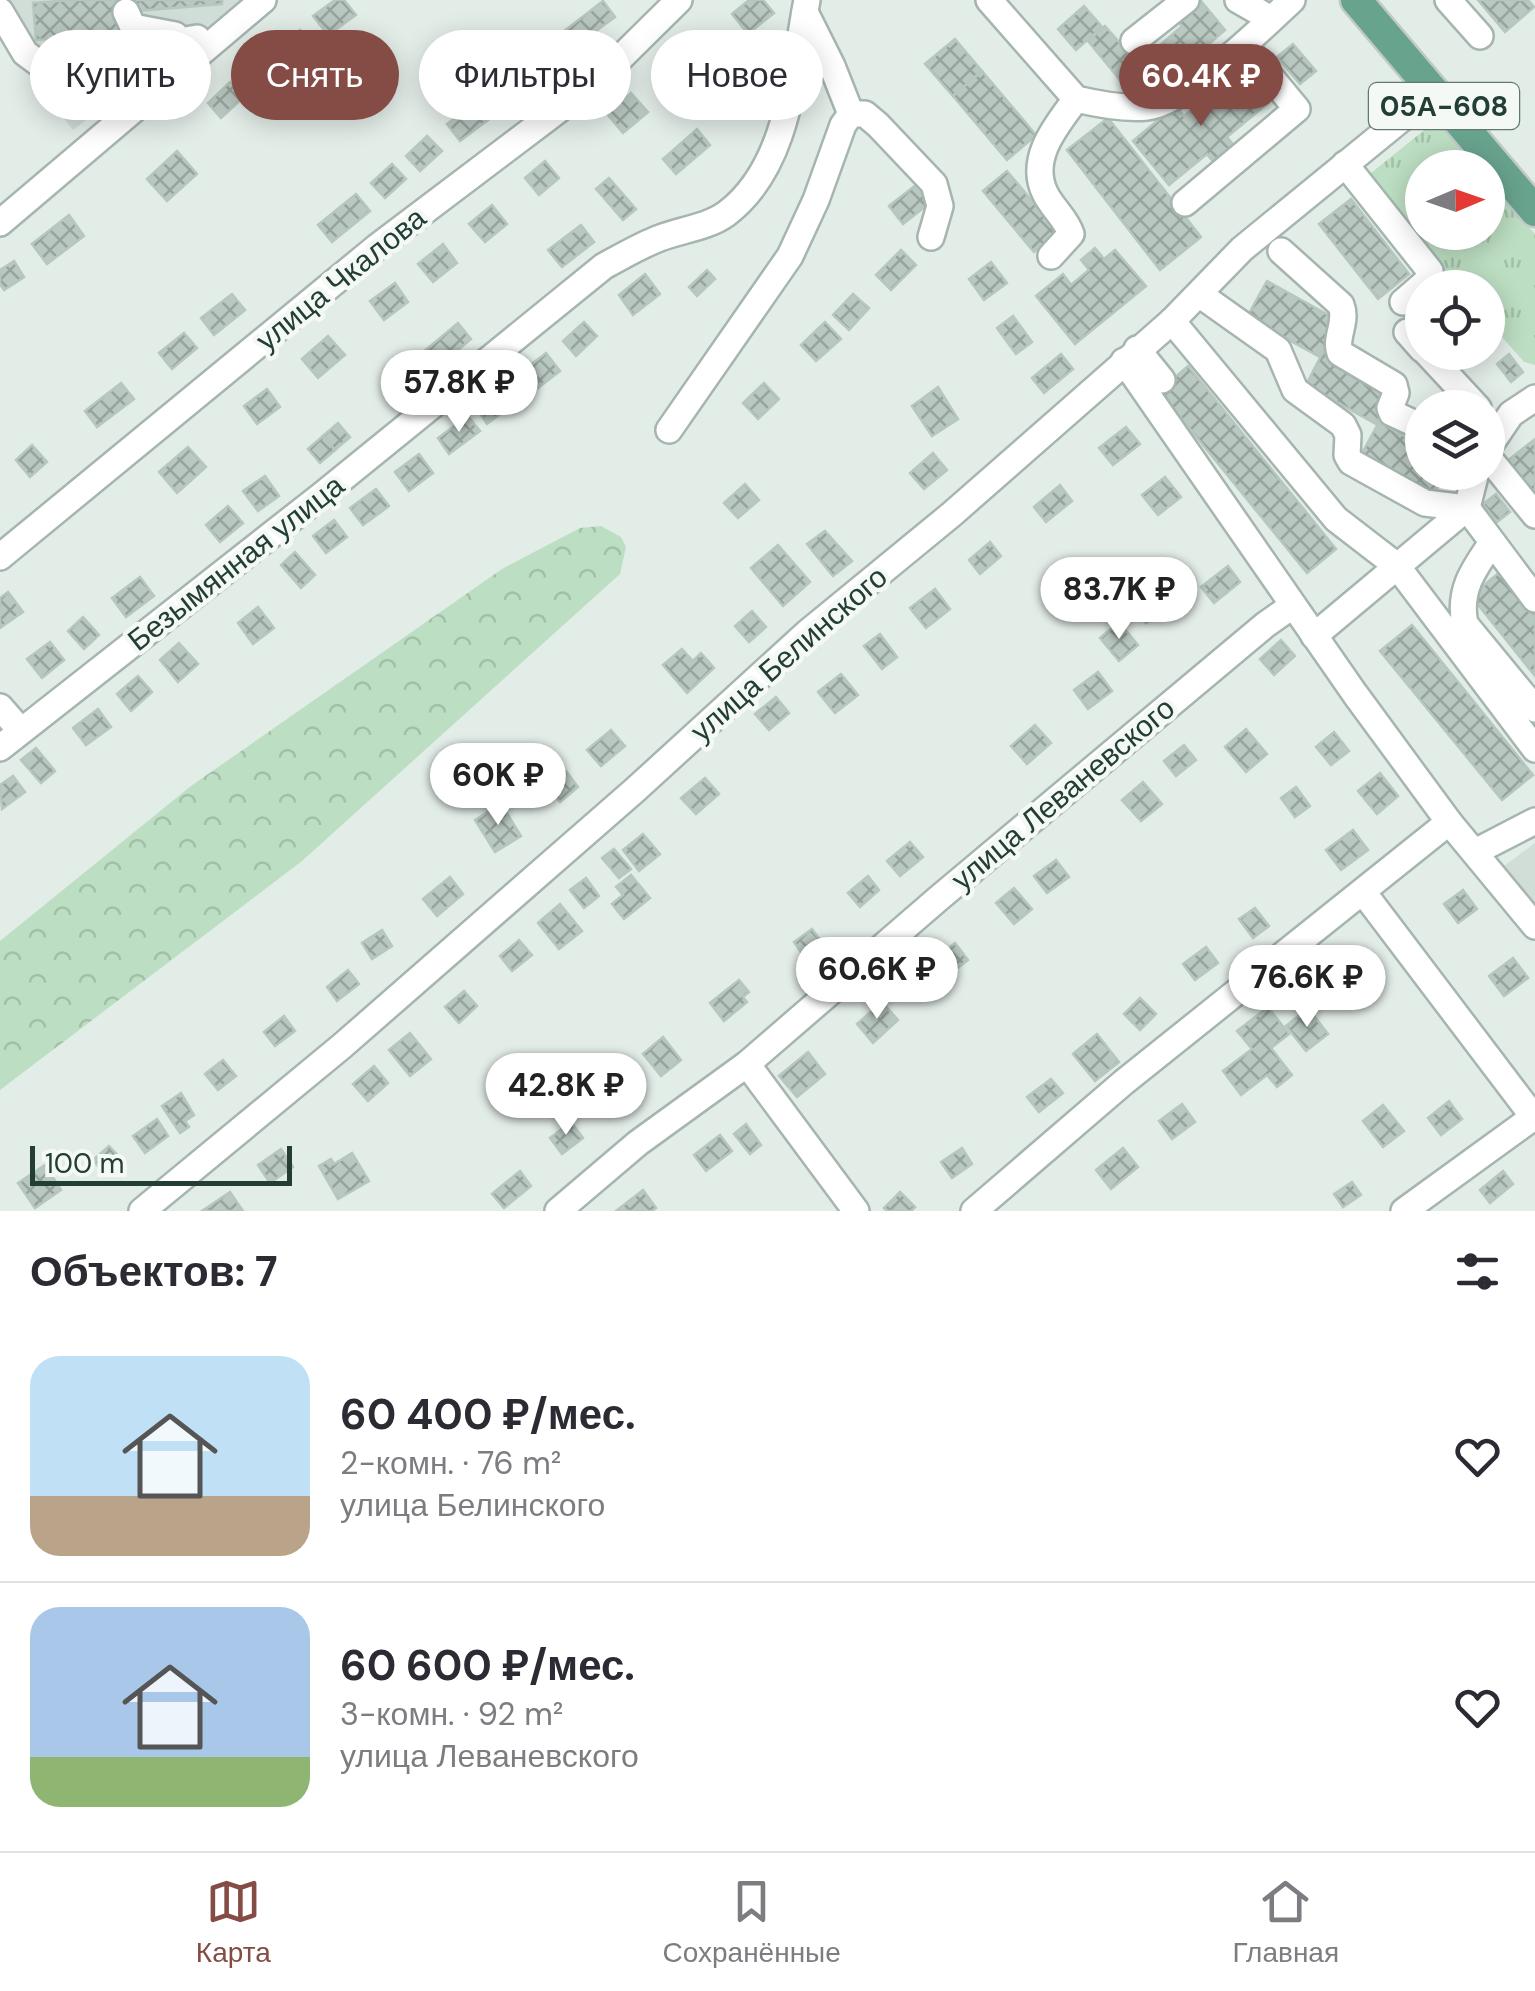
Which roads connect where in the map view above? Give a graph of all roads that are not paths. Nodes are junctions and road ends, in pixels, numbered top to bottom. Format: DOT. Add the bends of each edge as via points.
graph roads {
  1 [pos="263,0"];
  2 [pos="680,0"];
  3 [pos="989,0"];
  4 [pos="1186,0"];
  5 [pos="1238,0"];
  6 [pos="1292,0"];
  7 [pos="1448,0"];
  8 [pos="1359,1"];
  9 [pos="806,6"];
  10 [pos="0,12"];
  11 [pos="126,12"];
  12 [pos="1271,19"];
  13 [pos="148,30"];
  14 [pos="229,32"];
  15 [pos="211,35"];
  16 [pos="1480,36"];
  17 [pos="1134,41"];
  18 [pos="1244,44"];
  19 [pos="30,57"];
  20 [pos="1433,92"];
  21 [pos="1076,99"];
  22 [pos="851,114"];
  23 [pos="1346,164"];
  24 [pos="1185,203"];
  25 [pos="1534,207"];
  26 [pos="0,223"];
  27 [pos="931,237"];
  28 [pos="1281,251"];
  29 [pos="1051,256"];
  30 [pos="1198,294"];
  31 [pos="1403,302"];
  32 [pos="1172,321"];
  33 [pos="1130,355"];
  34 [pos="1442,370"];
  35 [pos="1162,380"];
  36 [pos="1461,390"];
  37 [pos="1535,398"];
  38 [pos="1405,420"];
  39 [pos="1505,420"];
  40 [pos="669,430"];
  41 [pos="1505,479"];
  42 [pos="1472,490"];
  43 [pos="1467,508"];
  44 [pos="1535,515"];
  45 [pos="1492,544"];
  46 [pos="0,557"];
  47 [pos="1397,566"];
  48 [pos="1535,599"];
  49 [pos="1292,606"];
  50 [pos="1314,636"];
  51 [pos="0,707"];
  52 [pos="1535,709"];
  53 [pos="21,732"];
  54 [pos="0,748"];
  55 [pos="1535,749"];
  56 [pos="1535,821"];
  57 [pos="1449,822"];
  58 [pos="1476,852"];
  59 [pos="1363,892"];
  60 [pos="1535,926"];
  61 [pos="747,1064"];
  62 [pos="1535,1118"];
  63 [pos="142,1211"];
  64 [pos="558,1211"];
  65 [pos="856,1211"];
  66 [pos="974,1211"];
  67 [pos="1404,1211"];
  1 -- 14 [label="street"];
  2 -- 46 [label="street, улица Чкалова" via="598,80 377,248"];
  3 -- 21 [label="street"];
  4 -- 17 [label="street"];
  5 -- 12 [label="street"];
  6 -- 12 [label="street"];
  7 -- 16 [label="street"];
  8 -- 20 [label="main road, 05А-608"];
  9 -- 22 [label="street"];
  9 -- 53 [label="street, Безымянная улица" via="788,105 772,150 760,176 726,214 604,266"];
  10 -- 19 [label="street"];
  11 -- 13 [label="street" via="129,23"];
  12 -- 18 [label="street"];
  14 -- 15 [label="street"];
  14 -- 26 [label="street"];
  18 -- 21 [label="street" via="1170,100 1145,107"];
  18 -- 24 [label="street" via="1298,108"];
  20 -- 23 [label="street, улица Белинского"];
  20 -- 25 [label="main road, 05А-608"];
  21 -- 29 [label="street" via="1047,139 1041,162 1045,193 1071,234"];
  22 -- 27 [label="street" via="878,124 934,184 940,206"];
  22 -- 40 [label="street" via="790,256"];
  23 -- 30 [label="street, улица Белинского"];
  23 -- 31 [label="street" via="1430,272"];
  28 -- 38 [label="street" via="1341,305 1340,353 1394,385 1390,408"];
  30 -- 32 [label="street, улица Белинского"];
  30 -- 43 [label="street" via="1278,350 1295,390 1343,425 1351,462 1425,504"];
  32 -- 33 [label="street, улица Белинского"];
  32 -- 47 [label="street" via="1336,519"];
  33 -- 35 [label="street"];
  33 -- 49 [label="street"];
  33 -- 63 [label="street, улица Белинского" via="342,1046"];
  34 -- 36 [label="street"];
  37 -- 39 [label="street"];
  41 -- 44 [label="street"];
  42 -- 43 [label="street"];
  43 -- 45 [label="street"];
  43 -- 47 [label="street"];
  45 -- 48 [label="street"];
  45 -- 52 [label="street" via="1464,590 1465,624"];
  47 -- 50 [label="street"];
  47 -- 55 [label="street"];
  49 -- 50 [label="street"];
  49 -- 61 [label="street, улица Леваневского"];
  50 -- 57 [label="street"];
  51 -- 53 [label="street"];
  53 -- 54 [label="street, Безымянная улица"];
  56 -- 58 [label="street"];
  57 -- 58 [label="street"];
  57 -- 59 [label="street"];
  58 -- 60 [label="street"];
  59 -- 62 [label="street"];
  59 -- 66 [label="street"];
  61 -- 64 [label="street, улица Леваневского"];
  61 -- 65 [label="street"];
  62 -- 67 [label="street"];
}
